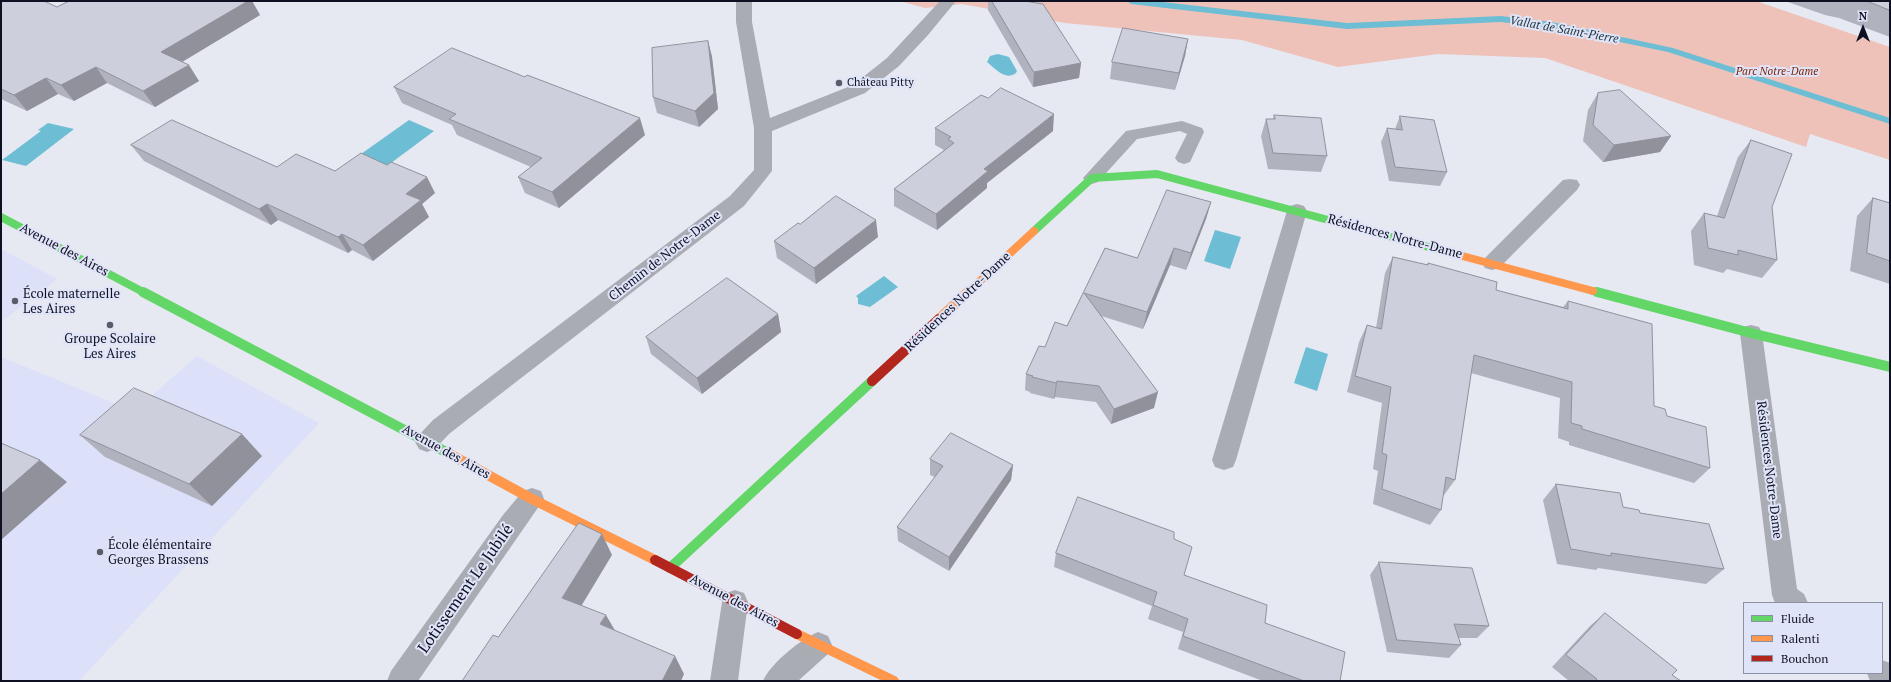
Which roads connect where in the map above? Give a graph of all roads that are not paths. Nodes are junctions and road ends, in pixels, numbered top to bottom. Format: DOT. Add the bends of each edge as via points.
graph roads {
  1 [pos="744,1"];
  2 [pos="948,1"];
  3 [pos="763,128"];
  4 [pos="1184,158"];
  5 [pos="1092,178"];
  6 [pos="1570,185"];
  7 [pos="1298,211"];
  8 [pos="1,217"];
  9 [pos="1492,263"];
  10 [pos="1751,333"];
  11 [pos="1890,368"];
  12 [pos="427,442"];
  13 [pos="1224,460"];
  14 [pos="532,499"];
  15 [pos="670,568"];
  16 [pos="735,602"];
  17 [pos="1794,602"];
  18 [pos="818,645"];
  19 [pos="401,681"];
  20 [pos="724,681"];
  21 [pos="777,681"];
  22 [pos="894,681"];
  1 -- 3 [label="street, Chemin de Notre-Dame" via="744,22"];
  2 -- 3 [label="street" via="893,62 859,89"];
  3 -- 12 [label="street, Chemin de Notre-Dame" via="763,171 737,201 473,402 441,427"];
  4 -- 5 [label="lane" via="1196,132 1182,126 1132,134"];
  5 -- 7 [label="street, Résidences Notre-Dame" via="1157,174"];
  5 -- 15 [label="street, Résidences Notre-Dame"];
  6 -- 9 [label="street"];
  7 -- 9 [label="street, Résidences Notre-Dame"];
  7 -- 13 [label="street"];
  8 -- 12 [label="street, Avenue des Aires"];
  9 -- 10 [label="street, Résidences Notre-Dame"];
  10 -- 11 [label="street, Résidences Notre-Dame"];
  10 -- 17 [label="street, Résidences Notre-Dame" via="1785,595"];
  12 -- 14 [label="street, Avenue des Aires"];
  14 -- 15 [label="street, Avenue des Aires"];
  14 -- 19 [label="street, Lotissement Le Jubilé" via="512,523"];
  15 -- 16 [label="street, Avenue des Aires"];
  16 -- 18 [label="street, Avenue des Aires"];
  16 -- 20 [label="street"];
  18 -- 21 [label="street"];
  18 -- 22 [label="street, Avenue des Aires"];
}
